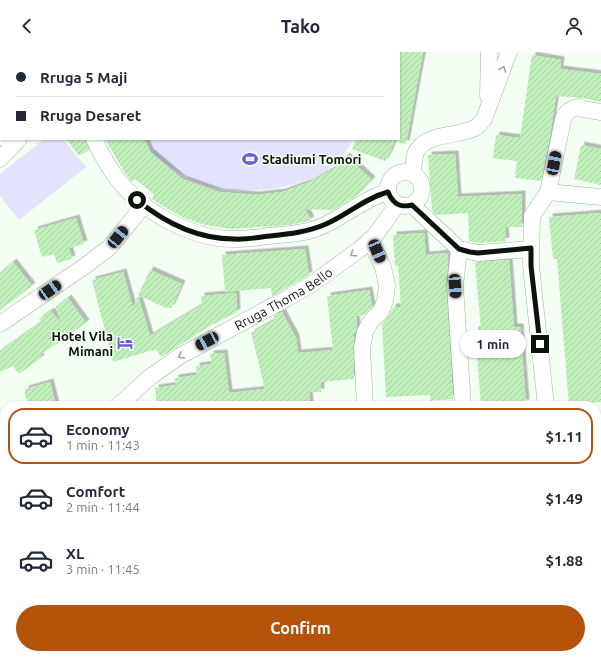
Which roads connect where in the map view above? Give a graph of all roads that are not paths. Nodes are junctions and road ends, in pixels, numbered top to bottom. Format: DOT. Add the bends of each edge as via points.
graph roads {
  1 [pos="489,52"];
  2 [pos="509,52"];
  3 [pos="487,112"];
  4 [pos="601,112"];
  5 [pos="7,140"];
  6 [pos="94,140"];
  7 [pos="0,159"];
  8 [pos="413,174"];
  9 [pos="548,192"];
  10 [pos="601,197"];
  11 [pos="399,200"];
  12 [pos="144,205"];
  13 [pos="370,240"];
  14 [pos="531,248"];
  15 [pos="459,249"];
  16 [pos="0,324"];
  17 [pos="124,401"];
  18 [pos="365,401"];
  19 [pos="463,401"];
  20 [pos="545,401"];
  1 -- 3 [label="street"];
  3 -- 2 [label="street, one-way"];
  3 -- 8 [label="street" via="476,127 428,141 418,149"];
  4 -- 9 [label="street" via="580,107 565,114"];
  5 -- 7 [label="street"];
  6 -- 12 [label="street" via="115,177"];
  8 -- 11 [label="street, Rruga Thoma Bello" via="398,173 388,184"];
  8 -- 11 [label="street, Rruga Thoma Bello" via="419,178 422,193 418,200"];
  9 -- 10 [label="street"];
  9 -- 14 [label="street" via="532,216"];
  11 -- 12 [label="street" via="375,197 312,230 233,239 187,230"];
  11 -- 13 [label="street, Rruga Thoma Bello" via="384,225"];
  11 -- 15 [label="street"];
  12 -- 16 [label="street" via="110,247"];
  13 -- 17 [label="street, Rruga Thoma Bello, one-way" via="299,292 180,356 150,377"];
  13 -- 18 [label="street" via="383,267 387,285 385,301 366,332 362,348"];
  14 -- 15 [label="street" via="478,253"];
  14 -- 20 [label="street"];
  15 -- 19 [label="street" via="455,286"];
}
